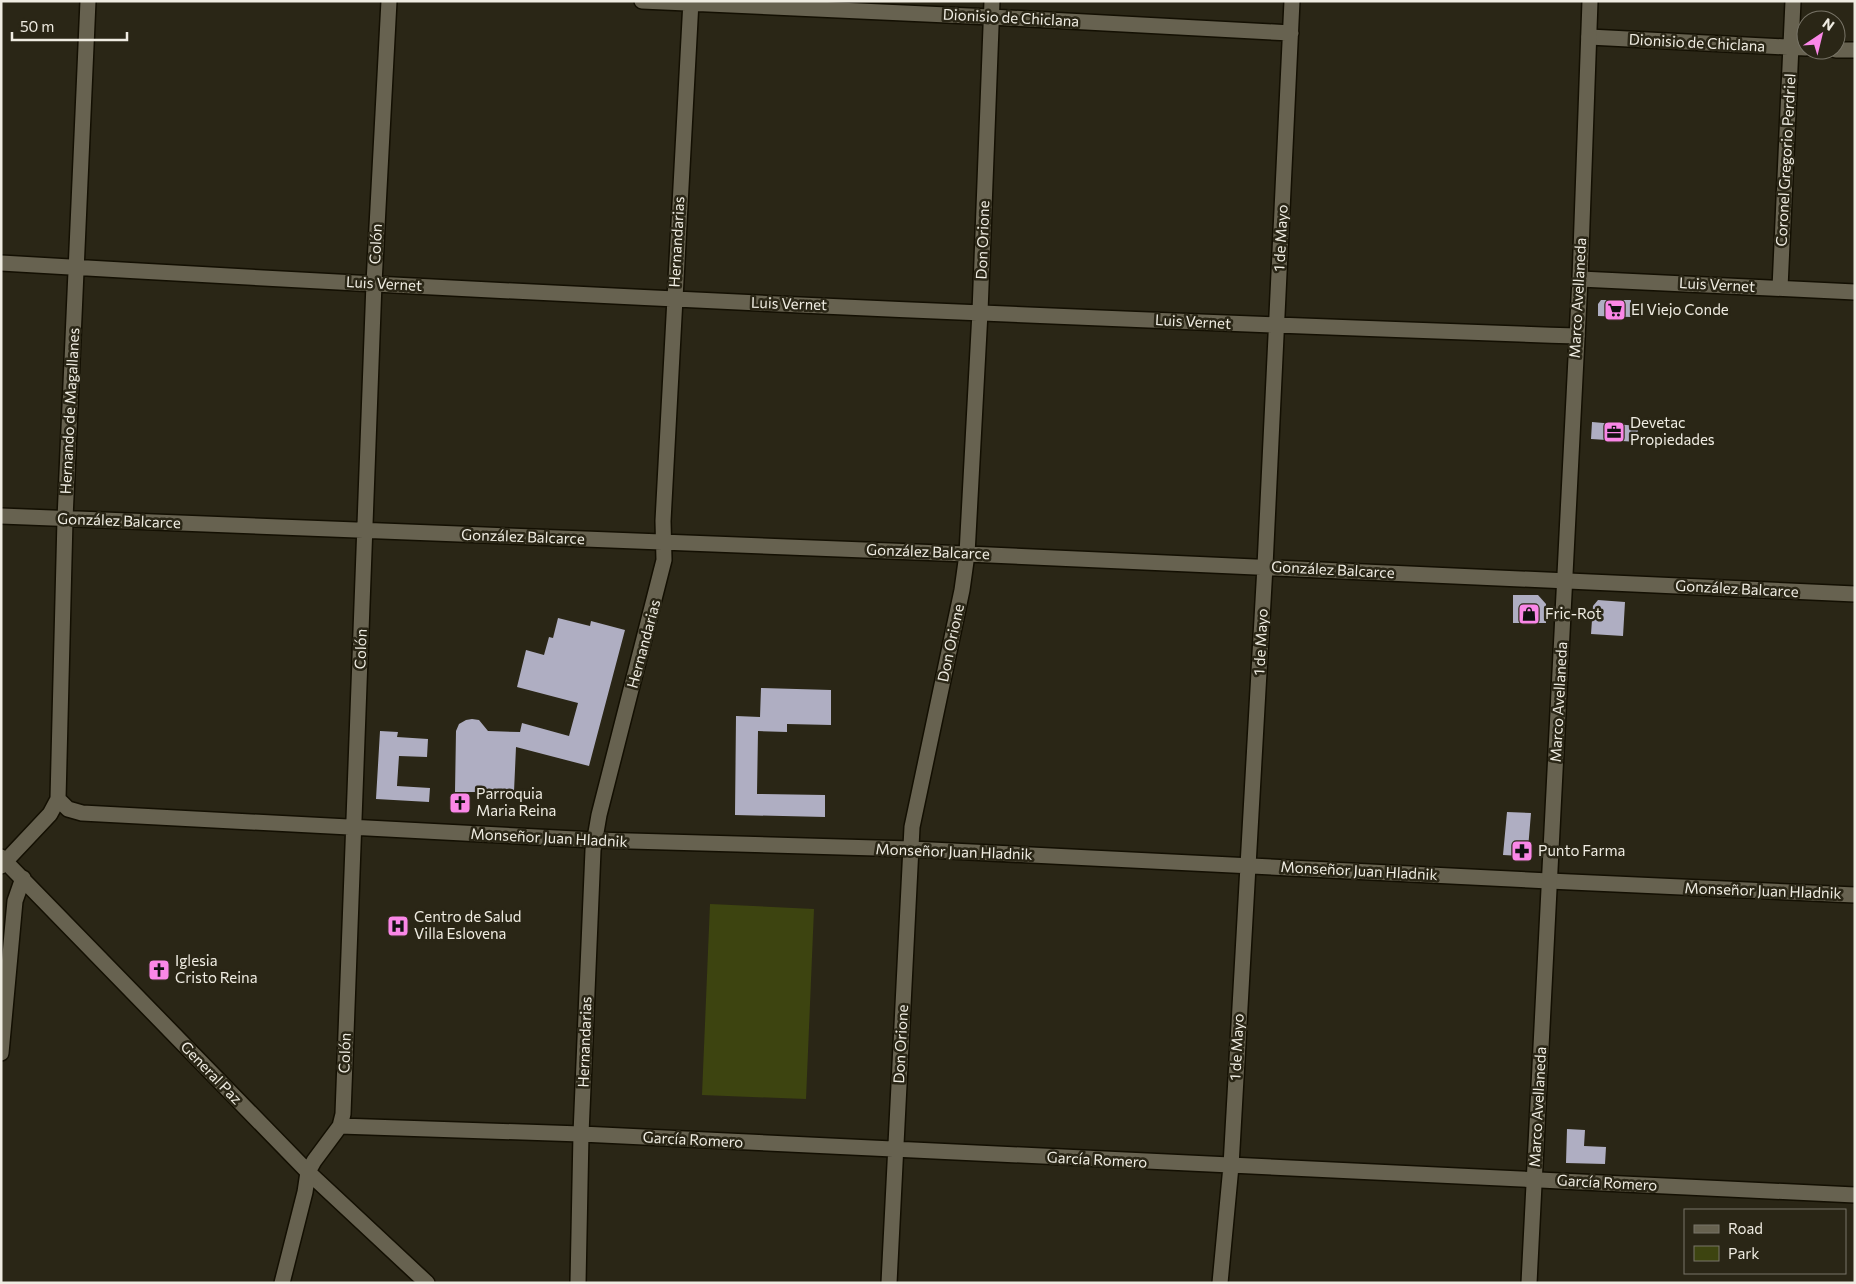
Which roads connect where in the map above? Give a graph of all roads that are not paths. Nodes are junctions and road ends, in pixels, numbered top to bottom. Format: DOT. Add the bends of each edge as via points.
graph roads {
  1 [pos="88,1"];
  2 [pos="389,1"];
  3 [pos="642,1"];
  4 [pos="992,1"];
  5 [pos="1292,1"];
  6 [pos="1590,1"];
  7 [pos="1793,1"];
  8 [pos="691,2"];
  9 [pos="992,17"];
  10 [pos="1796,29"];
  11 [pos="1291,33"];
  12 [pos="1589,37"];
  13 [pos="1796,48"];
  14 [pos="1797,60"];
  15 [pos="1,263"];
  16 [pos="76,268"];
  17 [pos="1580,279"];
  18 [pos="374,283"];
  19 [pos="1780,288"];
  20 [pos="1855,292"];
  21 [pos="674,299"];
  22 [pos="980,312"];
  23 [pos="1277,326"];
  24 [pos="1577,336"];
  25 [pos="1,516"];
  26 [pos="65,518"];
  27 [pos="365,531"];
  28 [pos="664,543"];
  29 [pos="967,554"];
  30 [pos="1265,566"];
  31 [pos="1565,581"];
  32 [pos="1855,594"];
  33 [pos="58,799"];
  34 [pos="354,828"];
  35 [pos="594,840"];
  36 [pos="911,849"];
  37 [pos="3,861"];
  38 [pos="1247,865"];
  39 [pos="23,878"];
  40 [pos="1550,882"];
  41 [pos="1855,895"];
  42 [pos="1,1053"];
  43 [pos="340,1126"];
  44 [pos="581,1134"];
  45 [pos="895,1150"];
  46 [pos="1230,1166"];
  47 [pos="308,1172"];
  48 [pos="1535,1180"];
  49 [pos="1855,1196"];
  50 [pos="282,1283"];
  51 [pos="427,1283"];
  52 [pos="578,1283"];
  53 [pos="889,1283"];
  54 [pos="1220,1283"];
  55 [pos="1529,1283"];
  1 -- 16 [label="street, Hernando de Magallanes"];
  2 -- 18 [label="street, Colón"];
  3 -- 8 [label="street, Dionisio de Chiclana"];
  4 -- 9 [label="street, Don Orione"];
  5 -- 11 [label="street, 1 de Mayo"];
  6 -- 12 [label="street, Marco Avellaneda"];
  7 -- 10 [label="street, Coronel Gregorio Perdriel"];
  8 -- 9 [label="street, Dionisio de Chiclana"];
  8 -- 21 [label="street, Hernandarias"];
  9 -- 11 [label="street, Dionisio de Chiclana"];
  9 -- 22 [label="street, Don Orione"];
  11 -- 23 [label="street, 1 de Mayo"];
  12 -- 13 [label="street, Dionisio de Chiclana"];
  12 -- 17 [label="street, Marco Avellaneda"];
  14 -- 19 [label="street, Coronel Gregorio Perdriel"];
  15 -- 16 [label="street, Luis Vernet"];
  16 -- 18 [label="street, Luis Vernet"];
  16 -- 26 [label="street, Hernando de Magallanes"];
  17 -- 19 [label="street, Luis Vernet"];
  17 -- 24 [label="street, Marco Avellaneda"];
  18 -- 21 [label="street, Luis Vernet"];
  18 -- 27 [label="street, Colón"];
  19 -- 20 [label="street, Luis Vernet"];
  21 -- 22 [label="street, Luis Vernet"];
  21 -- 28 [label="street, Hernandarias"];
  22 -- 23 [label="street, Luis Vernet"];
  22 -- 29 [label="street, Don Orione"];
  23 -- 24 [label="street, Luis Vernet"];
  23 -- 30 [label="street, 1 de Mayo"];
  24 -- 31 [label="street, Marco Avellaneda"];
  25 -- 26 [label="street, González Balcarce"];
  26 -- 27 [label="street, González Balcarce"];
  26 -- 33 [label="street, Hernando de Magallanes"];
  27 -- 28 [label="street, González Balcarce"];
  27 -- 34 [label="street, Colón"];
  28 -- 29 [label="street, González Balcarce"];
  28 -- 35 [label="street, Hernandarias" via="662,575"];
  29 -- 30 [label="street, González Balcarce"];
  29 -- 36 [label="street, Don Orione" via="912,827"];
  30 -- 31 [label="street, González Balcarce"];
  30 -- 38 [label="street, 1 de Mayo"];
  31 -- 32 [label="street, González Balcarce"];
  31 -- 40 [label="street, Marco Avellaneda"];
  33 -- 34 [label="street, Monseñor Juan Hladnik" via="68,809 82,813"];
  33 -- 37 [label="street" via="50,814"];
  34 -- 35 [label="street, Monseñor Juan Hladnik"];
  34 -- 43 [label="street, Colón"];
  35 -- 36 [label="street, Monseñor Juan Hladnik"];
  35 -- 44 [label="street, Hernandarias"];
  36 -- 38 [label="street, Monseñor Juan Hladnik"];
  36 -- 45 [label="street, Don Orione"];
  37 -- 39 [label="street, General Paz"];
  38 -- 40 [label="street, Monseñor Juan Hladnik"];
  38 -- 46 [label="street, 1 de Mayo"];
  39 -- 42 [label="street" via="15,901"];
  39 -- 47 [label="street, General Paz"];
  40 -- 41 [label="street, Monseñor Juan Hladnik"];
  40 -- 48 [label="street, Marco Avellaneda"];
  43 -- 44 [label="street, García Romero"];
  43 -- 47 [label="street, Colón"];
  44 -- 45 [label="street, García Romero"];
  44 -- 52 [label="street, Hernandarias"];
  45 -- 46 [label="street, García Romero"];
  45 -- 53 [label="street, Don Orione"];
  46 -- 48 [label="street, García Romero"];
  46 -- 54 [label="street, 1 de Mayo"];
  47 -- 50 [label="street, Colón" via="306,1192"];
  47 -- 51 [label="street, General Paz"];
  48 -- 49 [label="street, García Romero"];
  48 -- 55 [label="street, Marco Avellaneda"];
}
